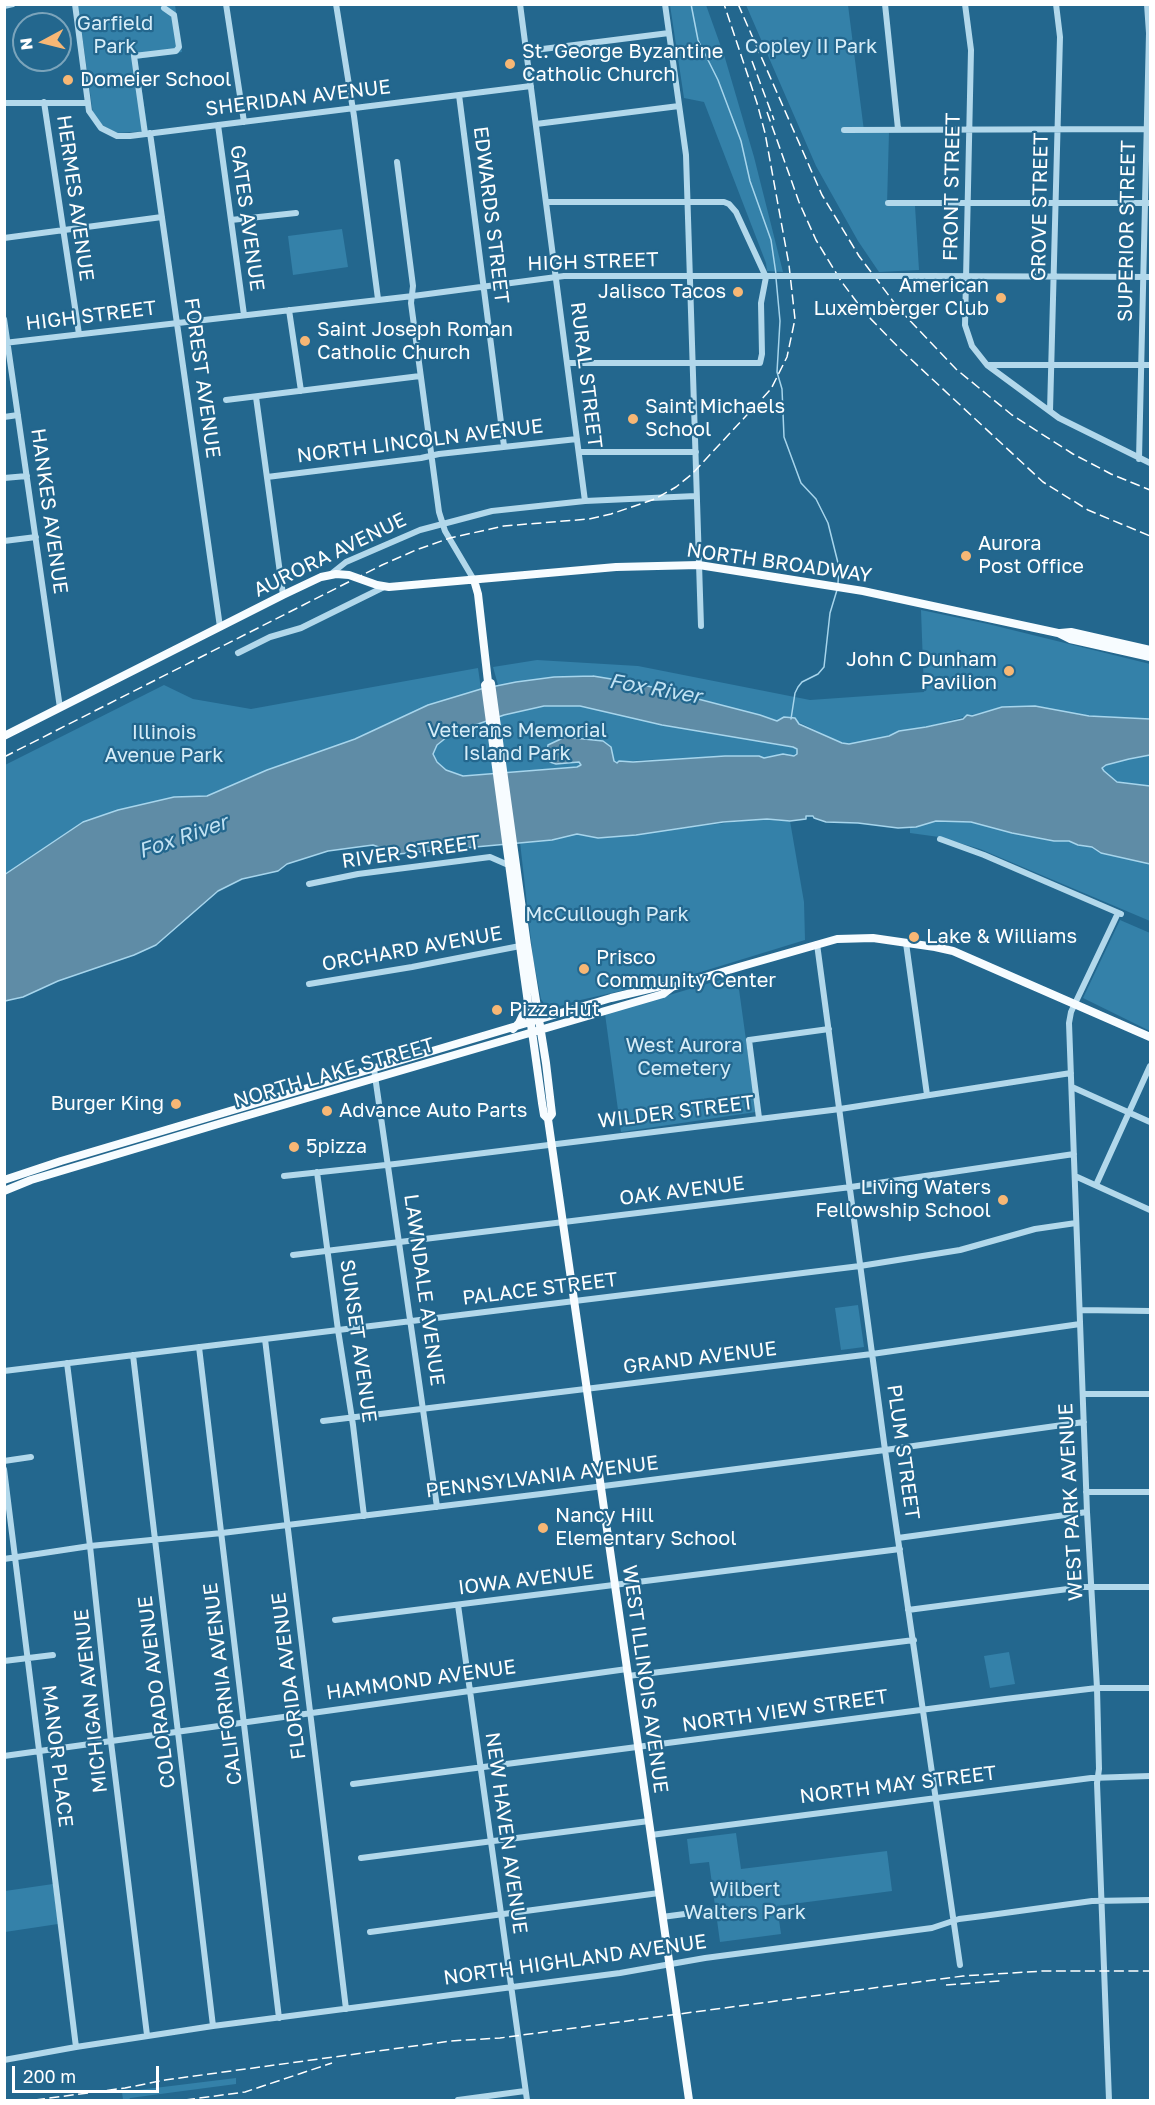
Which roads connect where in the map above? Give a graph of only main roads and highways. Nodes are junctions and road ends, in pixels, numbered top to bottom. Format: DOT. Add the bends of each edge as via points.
graph roads {
  1 [pos="331,574"];
  2 [pos="474,580"];
  3 [pos="1058,633"];
  4 [pos="1150,650"];
  5 [pos="1150,657"];
  6 [pos="4,736"];
  7 [pos="513,863"];
  8 [pos="672,987"];
  9 [pos="528,1002"];
  10 [pos="536,1022"];
  11 [pos="513,1029"];
  12 [pos="542,1031"];
  13 [pos="533,1033"];
  14 [pos="1150,1036"];
  15 [pos="548,1119"];
  16 [pos="4,1180"];
  17 [pos="4,1191"];
  18 [pos="689,2100"];
  1 -- 2 [label="main road, NORTH BROADWAY" via="384,587"];
  1 -- 6 [label="main road, AURORA AVENUE"];
  2 -- 3 [label="main road, NORTH BROADWAY" via="616,567 699,565 833,585"];
  2 -- 7 [label="main road, WEST ILLINOIS AVENUE" via="488,682 485,685"];
  3 -- 4 [label="main road, NORTH BROADWAY" via="1071,632"];
  3 -- 5 [label="main road, NORTH BROADWAY"];
  7 -- 9 [label="main road, WEST ILLINOIS AVENUE"];
  7 -- 10 [label="main road, WEST ILLINOIS AVENUE"];
  8 -- 10 [label="main road, NORTH LAKE STREET" via="637,992"];
  8 -- 12 [label="main road, NORTH LAKE STREET" via="663,994"];
  8 -- 14 [label="main road, NORTH LAKE STREET" via="817,944 859,938 935,947 970,957"];
  9 -- 10 [label="main road, WEST ILLINOIS AVENUE"];
  9 -- 11 [label="main road"];
  10 -- 11 [label="main road, NORTH LAKE STREET"];
  10 -- 12 [label="main road, WEST ILLINOIS AVENUE"];
  10 -- 13 [label="main road, WEST ILLINOIS AVENUE"];
  11 -- 16 [label="main road, NORTH LAKE STREET"];
  12 -- 13 [label="main road, NORTH LAKE STREET"];
  12 -- 15 [label="main road, WEST ILLINOIS AVENUE" via="552,1109"];
  13 -- 15 [label="main road, WEST ILLINOIS AVENUE" via="544,1115"];
  13 -- 17 [label="main road, NORTH LAKE STREET"];
  15 -- 18 [label="main road, WEST ILLINOIS AVENUE"];
}
